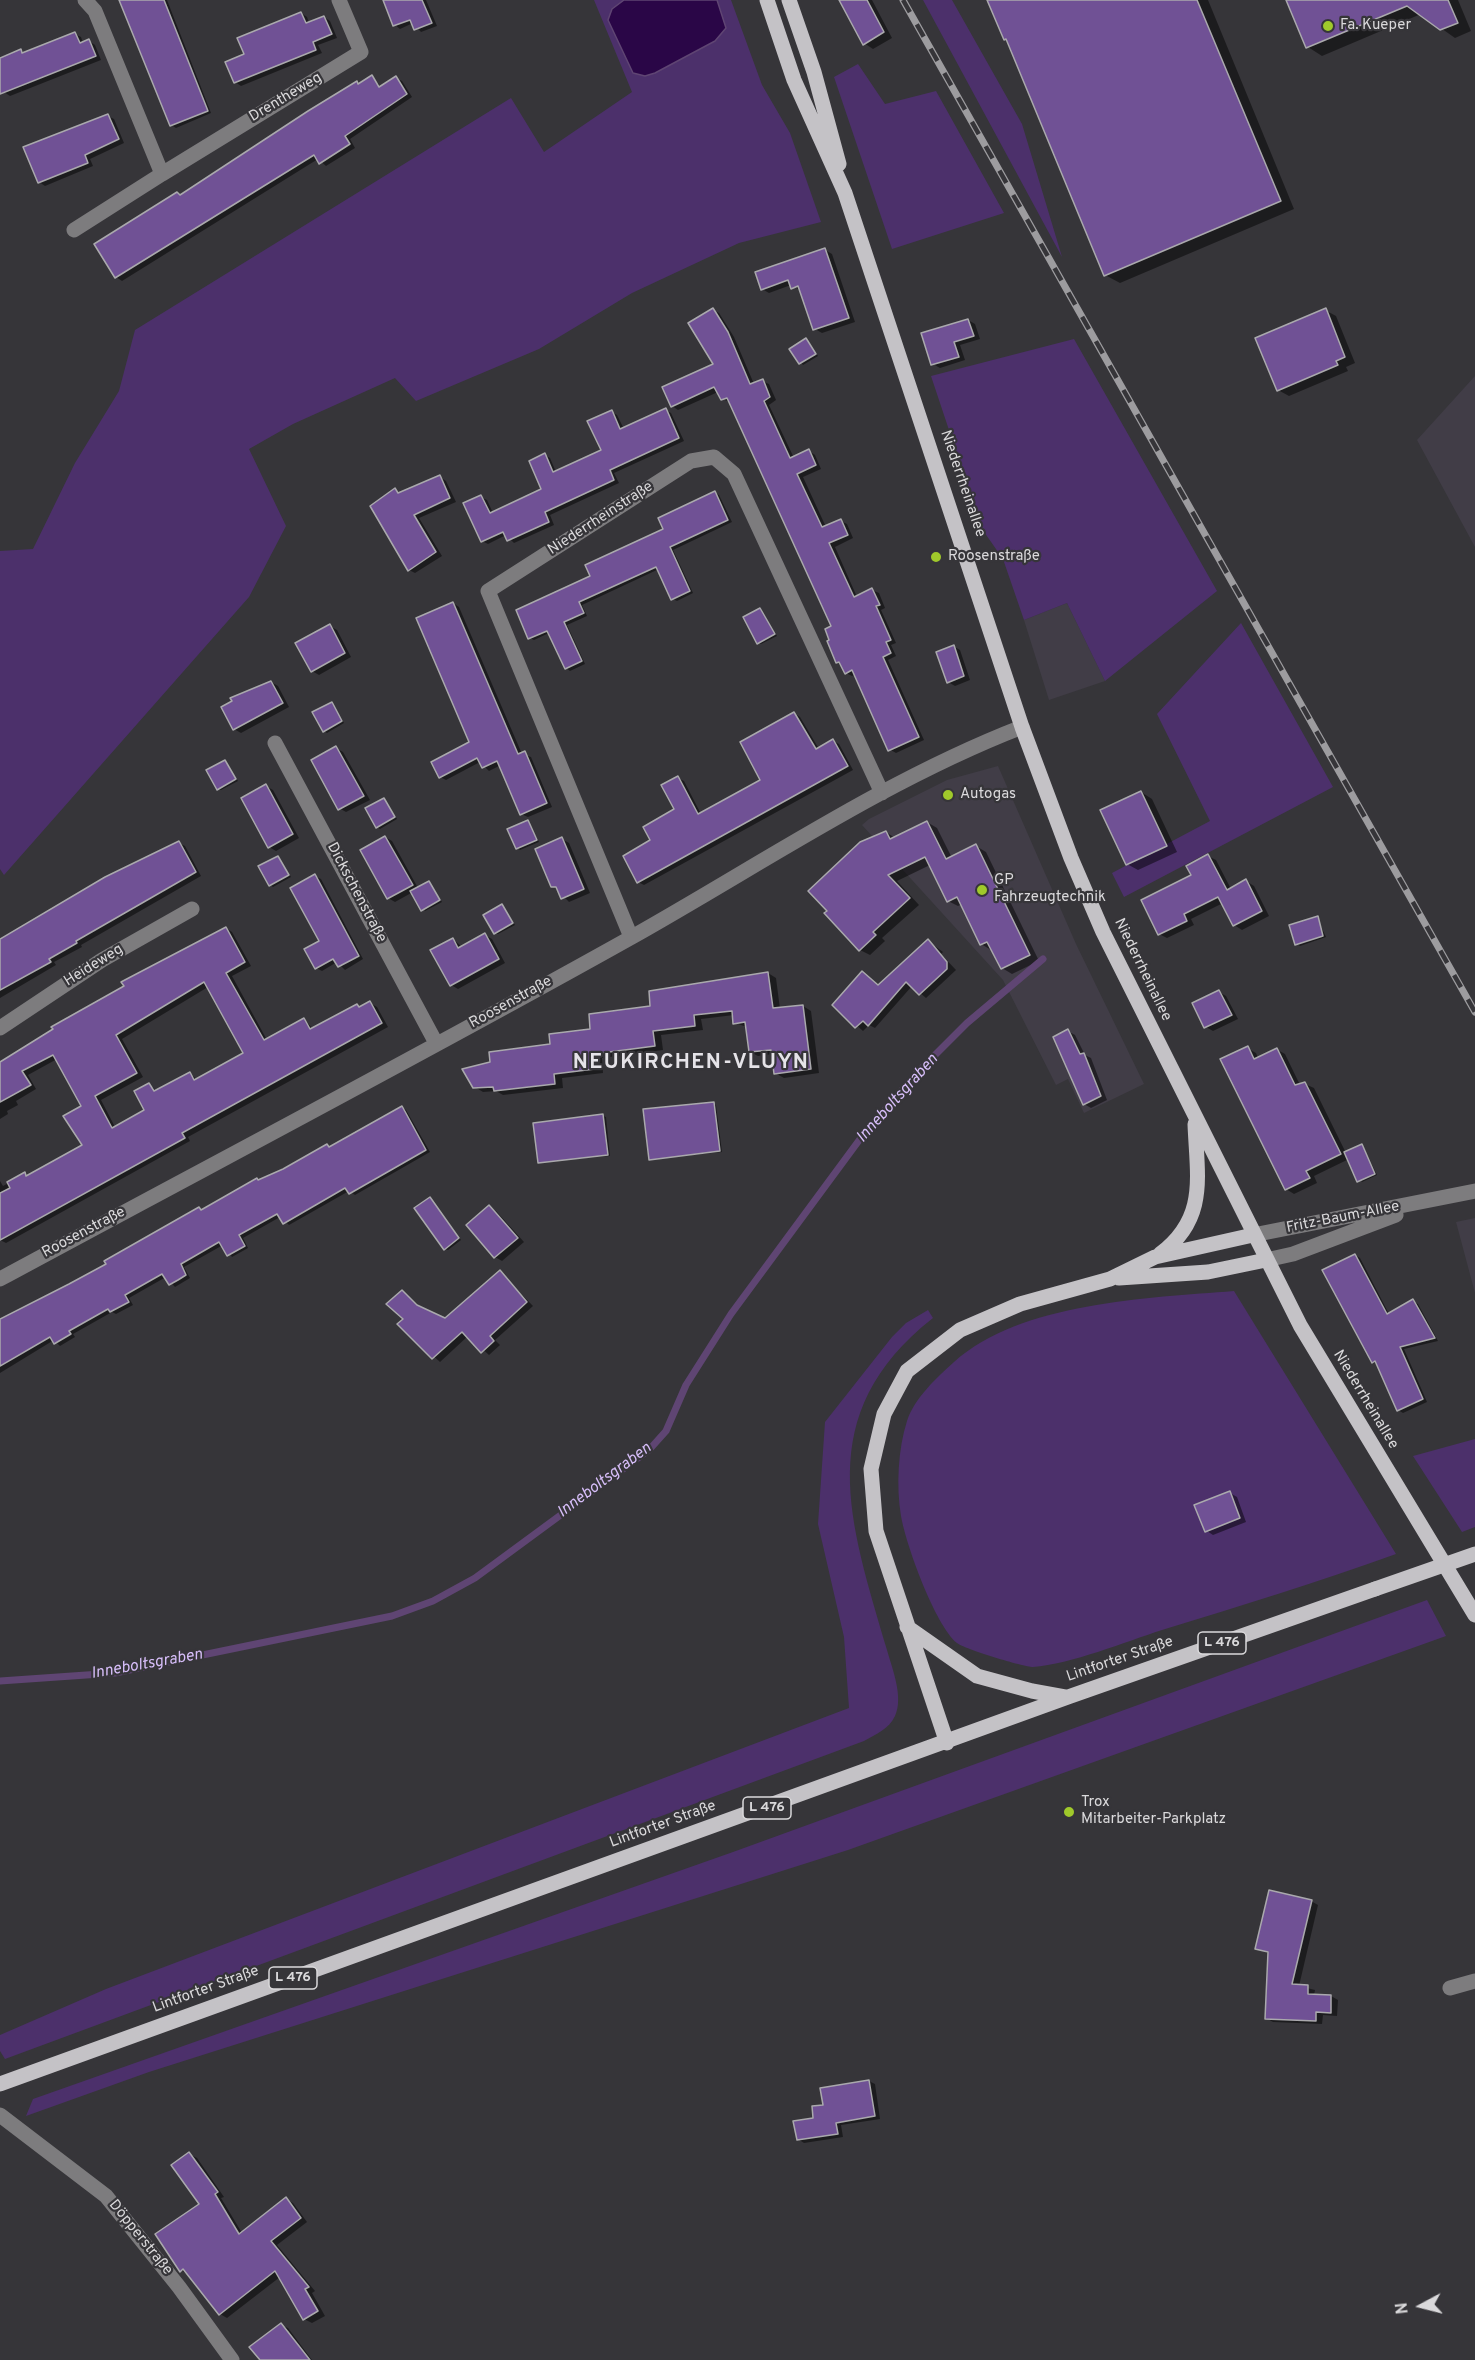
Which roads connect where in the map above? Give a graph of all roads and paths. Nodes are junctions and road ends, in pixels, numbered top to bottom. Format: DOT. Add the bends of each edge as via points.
graph roads {
  1 [pos="85,0"];
  2 [pos="339,0"];
  3 [pos="767,0"];
  4 [pos="789,0"];
  5 [pos="162,174"];
  6 [pos="845,193"];
  7 [pos="74,230"];
  8 [pos="1022,727"];
  9 [pos="275,743"];
  10 [pos="882,794"];
  11 [pos="192,909"];
  12 [pos="631,937"];
  13 [pos="0,1028"];
  14 [pos="436,1043"];
  15 [pos="1194,1118"];
  16 [pos="1475,1191"];
  17 [pos="1433,1201"];
  18 [pos="1253,1235"];
  19 [pos="1155,1257"];
  20 [pos="1266,1260"];
  21 [pos="0,1279"];
  22 [pos="1110,1279"];
  23 [pos="1475,1554"];
  24 [pos="1475,1615"];
  25 [pos="907,1627"];
  26 [pos="1068,1697"];
  27 [pos="947,1743"];
  28 [pos="1475,1981"];
  29 [pos="1450,1988"];
  30 [pos="0,2084"];
  31 [pos="0,2115"];
  32 [pos="232,2360"];
  1 -- 5 [label="street" via="95,11"];
  2 -- 5 [label="street, Drentheweg" via="361,52"];
  3 -- 6 [label="main road, Niederrheinallee" via="794,80"];
  4 -- 6 [label="main road, Niederrheinallee" via="833,135"];
  5 -- 7 [label="street, Drentheweg"];
  6 -- 8 [label="main road, Niederrheinallee"];
  8 -- 10 [label="street, Roosenstraße"];
  8 -- 15 [label="main road, Niederrheinallee" via="1103,932"];
  9 -- 14 [label="street, Dickschenstraße"];
  10 -- 12 [label="street, Roosenstraße"];
  10 -- 12 [label="street, Niederrheinstraße" via="734,474 714,457 691,461 488,591"];
  11 -- 13 [label="street, Heideweg" via="102,960"];
  12 -- 14 [label="street, Roosenstraße"];
  14 -- 21 [label="street, Roosenstraße"];
  15 -- 18 [label="main road, Niederrheinallee"];
  15 -- 19 [label="main road" via="1198,1190 1193,1215 1174,1243"];
  16 -- 17 [label="street, Fritz-Baum-Allee"];
  17 -- 18 [label="street, Fritz-Baum-Allee"];
  17 -- 20 [label="street, Fritz-Baum-Allee" via="1293,1254"];
  18 -- 19 [label="main road"];
  18 -- 20 [label="main road, Niederrheinallee"];
  19 -- 22 [label="main road"];
  20 -- 22 [label="main road" via="1208,1272"];
  20 -- 24 [label="main road, Niederrheinallee" via="1300,1325"];
  22 -- 25 [label="main road" via="1020,1304 960,1330 907,1371 884,1414 871,1469 876,1532"];
  23 -- 26 [label="main road, Lintforter Straße / L 476, bridge"];
  25 -- 26 [label="main road" via="977,1676"];
  25 -- 27 [label="main road"];
  26 -- 27 [label="main road, Lintforter Straße / L 476"];
  27 -- 30 [label="main road, Lintforter Straße / L 476"];
  28 -- 29 [label="street"];
  31 -- 32 [label="street, Döpperstraße" via="106,2196"];
}
